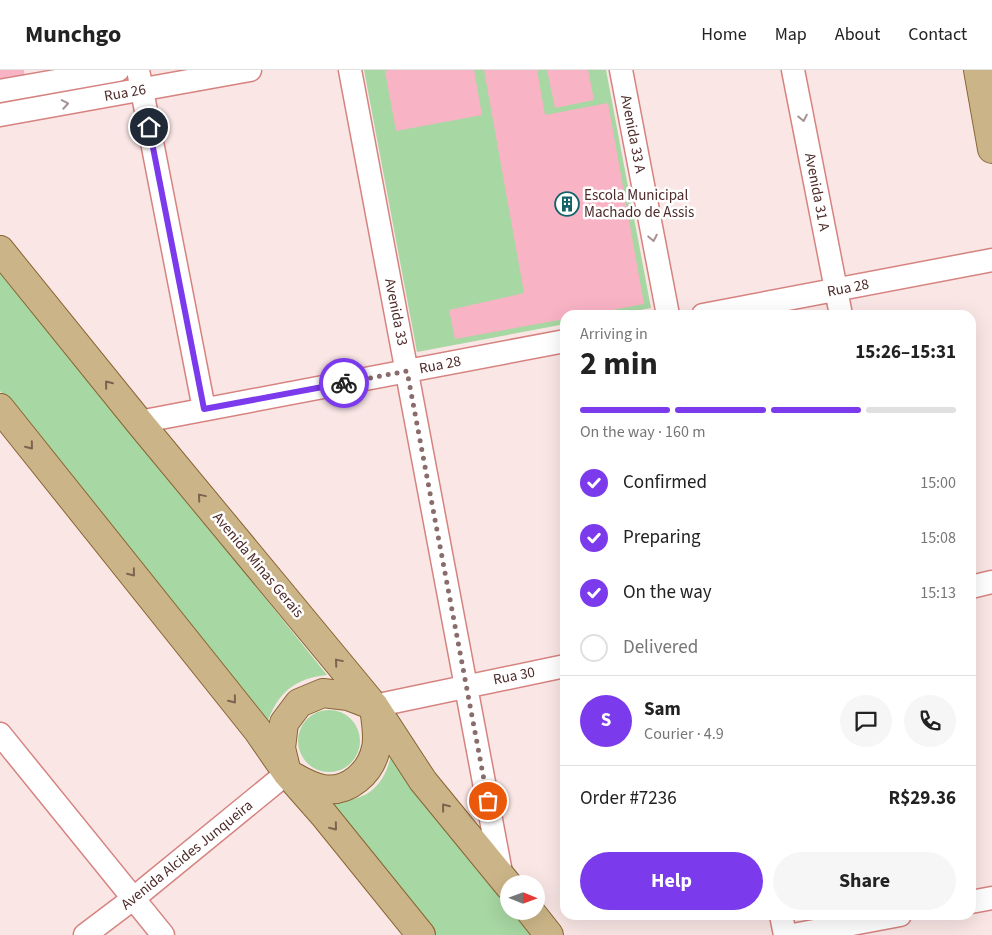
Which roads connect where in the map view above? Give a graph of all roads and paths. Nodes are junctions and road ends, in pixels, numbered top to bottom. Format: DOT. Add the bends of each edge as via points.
graph roads {
  1 [pos="118,70"];
  2 [pos="250,70"];
  3 [pos="350,70"];
  4 [pos="621,70"];
  5 [pos="793,70"];
  6 [pos="978,70"];
  7 [pos="140,80"];
  8 [pos="22,88"];
  9 [pos="0,91"];
  10 [pos="27,110"];
  11 [pos="0,115"];
  12 [pos="992,149"];
  13 [pos="0,250"];
  14 [pos="992,260"];
  15 [pos="836,290"];
  16 [pos="667,310"];
  17 [pos="730,310"];
  18 [pos="840,310"];
  19 [pos="560,342"];
  20 [pos="407,371"];
  21 [pos="0,408"];
  22 [pos="204,409"];
  23 [pos="139,422"];
  24 [pos="992,582"];
  25 [pos="976,586"];
  26 [pos="560,667"];
  27 [pos="466,685"];
  28 [pos="374,706"];
  29 [pos="0,734"];
  30 [pos="287,773"];
  31 [pos="504,875"];
  32 [pos="500,876"];
  33 [pos="134,898"];
  34 [pos="992,898"];
  35 [pos="976,901"];
  36 [pos="537,920"];
  37 [pos="782,920"];
  38 [pos="873,920"];
  39 [pos="85,935"];
  40 [pos="164,935"];
  41 [pos="421,935"];
  42 [pos="549,935"];
  43 [pos="785,935"];
  44 [pos="793,935"];
  1 -- 8 [label="street, Rua 26"];
  2 -- 7 [label="street, Rua 26"];
  3 -- 20 [label="street, Avenida 33"];
  4 -- 16 [label="street, Avenida 33 A, one-way"];
  5 -- 15 [label="street, Avenida 31 A, one-way"];
  6 -- 12 [label="main road"];
  10 -- 7 [label="street, Rua 26, one-way"];
  7 -- 22 [label="street"];
  8 -- 9 [label="street, Rua 26"];
  8 -- 10 [label="street"];
  10 -- 11 [label="street, Rua 26"];
  23 -- 13 [label="main road, Avenida Minas Gerais, one-way"];
  14 -- 15 [label="street, Rua 28"];
  15 -- 17 [label="street, Rua 28"];
  15 -- 18 [label="street, Avenida 31 A"];
  19 -- 20 [label="street, Rua 28"];
  20 -- 22 [label="street, Rua 28"];
  20 -- 27 [label="street, Avenida 33"];
  21 -- 30 [label="main road, one-way" via="258,731"];
  22 -- 23 [label="street, Rua 28"];
  28 -- 23 [label="main road, Avenida Minas Gerais, one-way"];
  24 -- 25 [label="street"];
  26 -- 27 [label="street, Rua 30"];
  27 -- 28 [label="street, Rua 30"];
  27 -- 31 [label="street, Avenida 33"];
  28 -- 30 [label="main road" via="348,696 322,693 299,702 284,723 281,748"];
  28 -- 30 [label="main road" via="376,747 371,765 358,779 342,788 323,789"];
  32 -- 28 [label="main road, Avenida Minas Gerais, one-way" via="423,781"];
  29 -- 33 [label="street"];
  30 -- 33 [label="street, Avenida Alcides Junqueira"];
  30 -- 41 [label="main road, one-way"];
  33 -- 39 [label="street, Avenida Alcides Junqueira"];
  33 -- 40 [label="street"];
  34 -- 35 [label="street"];
  36 -- 42 [label="main road"];
  37 -- 43 [label="street"];
  38 -- 44 [label="street"];
}
